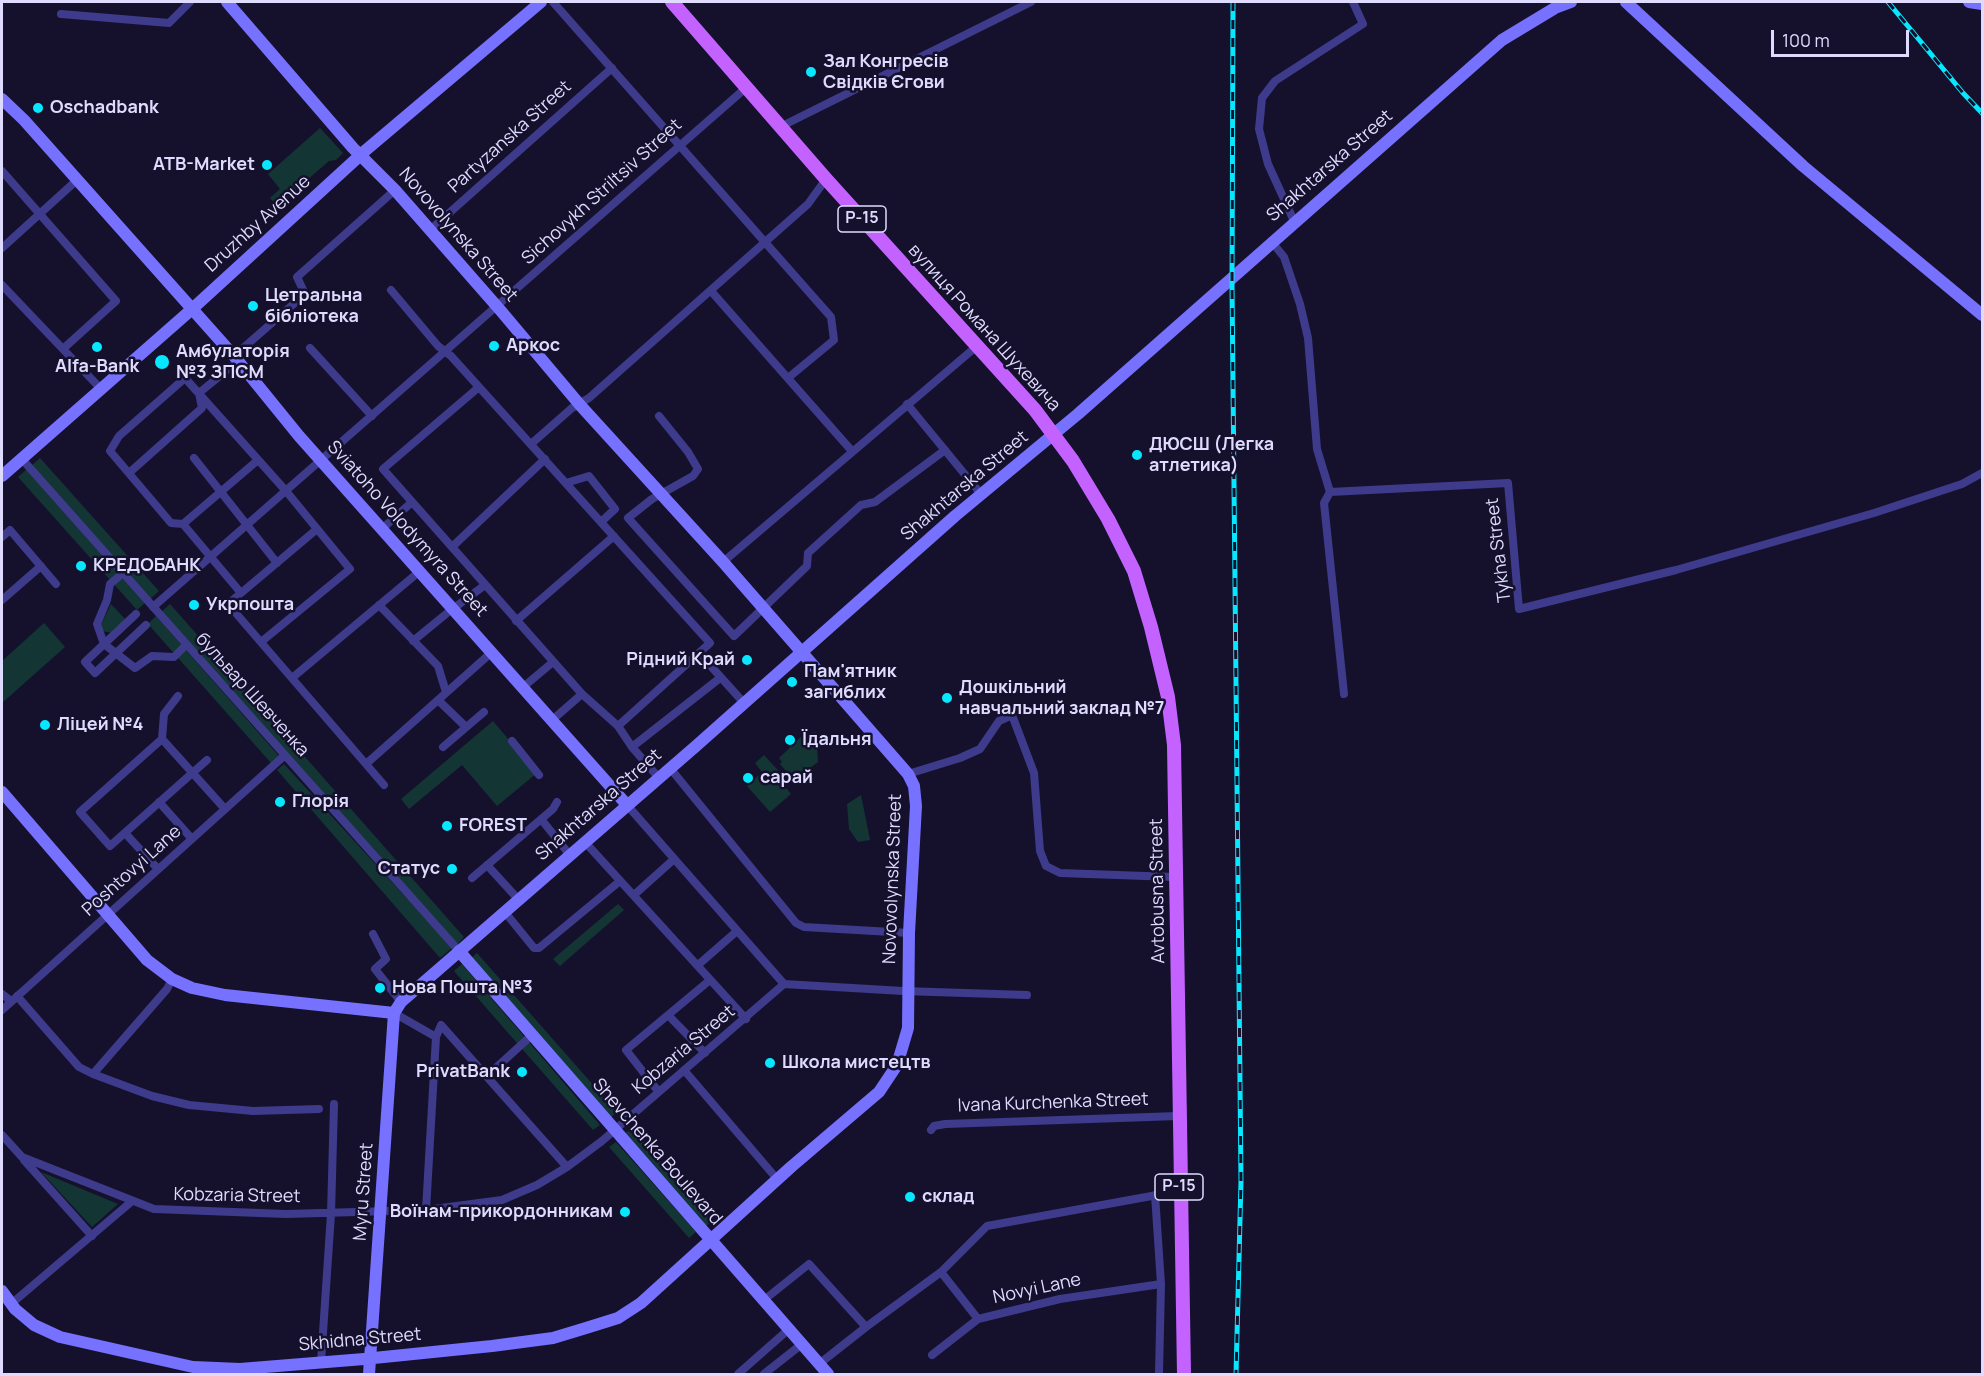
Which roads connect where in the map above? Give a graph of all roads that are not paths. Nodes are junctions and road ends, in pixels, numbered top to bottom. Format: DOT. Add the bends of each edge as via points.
graph roads {
  1 [pos="190,2"];
  2 [pos="227,2"];
  3 [pos="541,2"];
  4 [pos="553,2"];
  5 [pos="672,2"];
  6 [pos="1031,2"];
  7 [pos="1353,2"];
  8 [pos="1571,2"];
  9 [pos="1626,2"];
  10 [pos="1969,2"];
  11 [pos="1983,4"];
  12 [pos="61,14"];
  13 [pos="612,68"];
  14 [pos="748,86"];
  15 [pos="2,99"];
  16 [pos="782,126"];
  17 [pos="679,146"];
  18 [pos="361,155"];
  19 [pos="2,171"];
  20 [pos="826,179"];
  21 [pos="77,180"];
  22 [pos="395,190"];
  23 [pos="39,214"];
  24 [pos="1294,221"];
  25 [pos="430,230"];
  26 [pos="1272,241"];
  27 [pos="764,243"];
  28 [pos="2,248"];
  29 [pos="2,285"];
  30 [pos="391,290"];
  31 [pos="711,291"];
  32 [pos="497,307"];
  33 [pos="191,310"];
  34 [pos="1983,315"];
  35 [pos="977,346"];
  36 [pos="64,348"];
  37 [pos="310,348"];
  38 [pos="444,352"];
  39 [pos="236,359"];
  40 [pos="788,378"];
  41 [pos="479,387"];
  42 [pos="101,389"];
  43 [pos="199,393"];
  44 [pos="908,404"];
  45 [pos="580,405"];
  46 [pos="372,416"];
  47 [pos="658,416"];
  48 [pos="1054,434"];
  49 [pos="531,444"];
  50 [pos="851,450"];
  51 [pos="945,450"];
  52 [pos="21,458"];
  53 [pos="194,458"];
  54 [pos="545,459"];
  55 [pos="258,460"];
  56 [pos="322,460"];
  57 [pos="129,473"];
  58 [pos="1983,473"];
  59 [pos="2,476"];
  60 [pos="566,483"];
  61 [pos="286,491"];
  62 [pos="221,492"];
  63 [pos="1330,492"];
  64 [pos="661,494"];
  65 [pos="981,495"];
  66 [pos="412,502"];
  67 [pos="601,522"];
  68 [pos="183,524"];
  69 [pos="248,525"];
  70 [pos="383,528"];
  71 [pos="316,529"];
  72 [pos="614,536"];
  73 [pos="2,537"];
  74 [pos="452,547"];
  75 [pos="210,559"];
  76 [pos="723,562"];
  77 [pos="277,563"];
  78 [pos="41,566"];
  79 [pos="420,571"];
  80 [pos="123,573"];
  81 [pos="56,584"];
  82 [pos="485,585"];
  83 [pos="241,593"];
  84 [pos="2,599"];
  85 [pos="379,605"];
  86 [pos="153,608"];
  87 [pos="764,609"];
  88 [pos="450,611"];
  89 [pos="136,614"];
  90 [pos="516,621"];
  91 [pos="146,625"];
  92 [pos="413,641"];
  93 [pos="261,642"];
  94 [pos="104,644"];
  95 [pos="186,645"];
  96 [pos="801,651"];
  97 [pos="492,652"];
  98 [pos="699,653"];
  99 [pos="116,654"];
  100 [pos="553,662"];
  101 [pos="292,678"];
  102 [pos="720,678"];
  103 [pos="522,688"];
  104 [pos="447,692"];
  105 [pos="582,694"];
  106 [pos="1344,694"];
  107 [pos="178,696"];
  108 [pos="438,700"];
  109 [pos="744,703"];
  110 [pos="484,712"];
  111 [pos="551,721"];
  112 [pos="618,726"];
  113 [pos="466,727"];
  114 [pos="162,739"];
  115 [pos="512,741"];
  116 [pos="442,747"];
  117 [pos="632,747"];
  118 [pos="284,756"];
  119 [pos="207,760"];
  120 [pos="366,764"];
  121 [pos="670,768"];
  122 [pos="192,774"];
  123 [pos="908,774"];
  124 [pos="539,775"];
  125 [pos="658,778"];
  126 [pos="384,785"];
  127 [pos="2,792"];
  128 [pos="159,802"];
  129 [pos="557,802"];
  130 [pos="627,805"];
  131 [pos="225,809"];
  132 [pos="541,819"];
  133 [pos="125,833"];
  134 [pos="192,839"];
  135 [pos="584,841"];
  136 [pos="569,854"];
  137 [pos="673,860"];
  138 [pos="487,865"];
  139 [pos="158,869"];
  140 [pos="1174,877"];
  141 [pos="472,878"];
  142 [pos="620,881"];
  143 [pos="634,895"];
  144 [pos="518,899"];
  145 [pos="504,911"];
  146 [pos="108,914"];
  147 [pos="737,932"];
  148 [pos="909,933"];
  149 [pos="373,934"];
  150 [pos="459,951"];
  151 [pos="698,965"];
  152 [pos="172,980"];
  153 [pos="710,980"];
  154 [pos="784,984"];
  155 [pos="908,990"];
  156 [pos="2,994"];
  157 [pos="1027,995"];
  158 [pos="14,998"];
  159 [pos="397,1007"];
  160 [pos="2,1010"];
  161 [pos="668,1015"];
  162 [pos="746,1019"];
  163 [pos="532,1035"];
  164 [pos="436,1037"];
  165 [pos="705,1053"];
  166 [pos="684,1070"];
  167 [pos="93,1074"];
  168 [pos="487,1076"];
  169 [pos="658,1091"];
  170 [pos="334,1104"];
  171 [pos="319,1109"];
  172 [pos="1178,1116"];
  173 [pos="614,1130"];
  174 [pos="931,1130"];
  175 [pos="2,1135"];
  176 [pos="22,1157"];
  177 [pos="567,1167"];
  178 [pos="777,1179"];
  179 [pos="1179,1191"];
  180 [pos="1155,1195"];
  181 [pos="131,1202"];
  182 [pos="426,1210"];
  183 [pos="380,1212"];
  184 [pos="331,1214"];
  185 [pos="92,1236"];
  186 [pos="710,1240"];
  187 [pos="941,1272"];
  188 [pos="1161,1284"];
  189 [pos="2,1291"];
  190 [pos="764,1300"];
  191 [pos="11,1304"];
  192 [pos="2,1314"];
  193 [pos="978,1319"];
  194 [pos="866,1327"];
  195 [pos="789,1329"];
  196 [pos="802,1344"];
  197 [pos="932,1355"];
  198 [pos="370,1358"];
  199 [pos="822,1361"];
  200 [pos="321,1362"];
  201 [pos="369,1374"];
  202 [pos="738,1374"];
  203 [pos="764,1374"];
  204 [pos="828,1374"];
  205 [pos="1159,1374"];
  206 [pos="1184,1374"];
  1 -- 12 [label="street" via="169,23"];
  2 -- 18 [label="street, Novovolynska Street"];
  3 -- 18 [label="street, Druzhby Avenue"];
  4 -- 13 [label="street"];
  5 -- 14 [label="main road, вулиця Романа Шухевича / Р-15"];
  6 -- 16 [label="street"];
  7 -- 24 [label="street" via="1363,24 1275,81 1262,98 1259,129 1268,164"];
  8 -- 24 [label="street, Shakhtarska Street" via="1502,40"];
  9 -- 34 [label="street" via="1803,166"];
  10 -- 11 [label="street"];
  13 -- 17 [label="street"];
  13 -- 25 [label="street, Partyzanska Street"];
  14 -- 16 [label="main road, вулиця Романа Шухевича / Р-15"];
  14 -- 17 [label="street, Sichovykh Striltsiv Street"];
  15 -- 21 [label="street, Sviatoho Volodymyra Street"];
  16 -- 20 [label="main road, вулиця Романа Шухевича / Р-15"];
  17 -- 27 [label="street"];
  17 -- 32 [label="street, Sichovykh Striltsiv Street"];
  18 -- 22 [label="street, Novovolynska Street"];
  18 -- 33 [label="street, Druzhby Avenue"];
  19 -- 23 [label="street"];
  20 -- 27 [label="street" via="808,204"];
  20 -- 35 [label="main road, вулиця Романа Шухевича / Р-15"];
  21 -- 23 [label="street"];
  21 -- 33 [label="street, Sviatoho Volodymyra Street"];
  22 -- 25 [label="street, Novovolynska Street"];
  22 -- 39 [label="street" via="297,277 305,294"];
  23 -- 28 [label="street"];
  23 -- 36 [label="street" via="116,301"];
  24 -- 26 [label="street, Shakhtarska Street"];
  25 -- 32 [label="street, Novovolynska Street"];
  26 -- 48 [label="street, Shakhtarska Street"];
  26 -- 63 [label="street" via="1284,257 1308,338 1317,449"];
  27 -- 31 [label="street"];
  27 -- 40 [label="street" via="831,317 834,340"];
  29 -- 36 [label="street"];
  30 -- 38 [label="street"];
  31 -- 40 [label="street"];
  31 -- 45 [label="street"];
  32 -- 38 [label="street, Sichovykh Striltsiv Street"];
  32 -- 45 [label="street, Novovolynska Street"];
  33 -- 39 [label="street, Sviatoho Volodymyra Street"];
  33 -- 42 [label="street, Druzhby Avenue"];
  35 -- 44 [label="street"];
  35 -- 48 [label="main road, вулиця Романа Шухевича / Р-15"];
  36 -- 42 [label="street"];
  37 -- 46 [label="street"];
  38 -- 41 [label="street"];
  38 -- 46 [label="street, Sichovykh Striltsiv Street"];
  39 -- 43 [label="street"];
  39 -- 56 [label="street, Sviatoho Volodymyra Street"];
  40 -- 50 [label="street"];
  41 -- 49 [label="street"];
  41 -- 66 [label="street" via="382,469"];
  42 -- 52 [label="street, Druzhby Avenue"];
  43 -- 55 [label="street"];
  43 -- 57 [label="street" via="202,408"];
  43 -- 57 [label="street" via="185,378 119,436 110,451"];
  44 -- 50 [label="street"];
  44 -- 51 [label="street"];
  45 -- 49 [label="street"];
  45 -- 64 [label="street, Novovolynska Street"];
  46 -- 56 [label="street, Sichovykh Striltsiv Street"];
  47 -- 64 [label="street" via="698,469 693,476"];
  48 -- 65 [label="street, Shakhtarska Street"];
  48 -- 140 [label="main road, Avtobusna Street / Р-15" via="1134,571 1151,627 1168,697 1174,745"];
  49 -- 54 [label="street"];
  50 -- 76 [label="street"];
  51 -- 65 [label="street"];
  51 -- 87 [label="street" via="875,502 861,505 808,554 807,566"];
  52 -- 59 [label="street, Druzhby Avenue"];
  52 -- 80 [label="street, бульвар Шевченка"];
  53 -- 62 [label="street"];
  54 -- 60 [label="street"];
  54 -- 74 [label="street"];
  55 -- 61 [label="street"];
  55 -- 62 [label="street"];
  56 -- 61 [label="street, Sichovykh Striltsiv Street"];
  56 -- 70 [label="street, Sviatoho Volodymyra Street"];
  57 -- 68 [label="street" via="171,523"];
  58 -- 63 [label="street, Tykha Street" via="1962,484 1862,516 1676,570 1519,609 1508,483"];
  60 -- 67 [label="street"];
  60 -- 67 [label="street" via="589,476 615,509"];
  61 -- 69 [label="street, Sichovykh Striltsiv Street"];
  61 -- 71 [label="street"];
  62 -- 68 [label="street"];
  62 -- 69 [label="street"];
  63 -- 106 [label="street" via="1324,504"];
  64 -- 76 [label="street, Novovolynska Street"];
  64 -- 87 [label="street" via="628,518 734,636"];
  65 -- 96 [label="street, Shakhtarska Street"];
  66 -- 70 [label="street"];
  66 -- 74 [label="street"];
  67 -- 72 [label="street"];
  68 -- 75 [label="street"];
  69 -- 75 [label="street, Sichovykh Striltsiv Street"];
  69 -- 77 [label="street"];
  70 -- 79 [label="street, Sviatoho Volodymyra Street"];
  71 -- 77 [label="street"];
  71 -- 93 [label="street" via="350,569"];
  72 -- 90 [label="street"];
  72 -- 98 [label="street" via="710,643"];
  73 -- 78 [label="street" via="10,530"];
  74 -- 82 [label="street"];
  75 -- 83 [label="street"];
  75 -- 86 [label="street, Sichovykh Striltsiv Street"];
  76 -- 87 [label="street, Novovolynska Street"];
  77 -- 83 [label="street"];
  78 -- 81 [label="street"];
  78 -- 84 [label="street"];
  79 -- 85 [label="street"];
  79 -- 88 [label="street, Sviatoho Volodymyra Street"];
  80 -- 86 [label="street, бульвар Шевченка"];
  80 -- 94 [label="street" via="110,584 97,624"];
  82 -- 88 [label="street"];
  82 -- 90 [label="street"];
  83 -- 93 [label="street" via="228,604"];
  85 -- 92 [label="street"];
  85 -- 101 [label="street"];
  86 -- 95 [label="street, бульвар Шевченка"];
  87 -- 96 [label="street, Novovolynska Street"];
  88 -- 92 [label="street"];
  88 -- 97 [label="street, Sviatoho Volodymyra Street"];
  89 -- 94 [label="street"];
  90 -- 100 [label="street"];
  91 -- 99 [label="street"];
  92 -- 104 [label="street" via="438,666"];
  93 -- 101 [label="street"];
  94 -- 99 [label="street"];
  94 -- 99 [label="street" via="85,662 95,673"];
  95 -- 99 [label="street" via="174,657 152,656 135,668"];
  95 -- 118 [label="street, бульвар Шевченка"];
  96 -- 109 [label="street, Shakhtarska Street"];
  96 -- 123 [label="street, Novovolynska Street"];
  97 -- 103 [label="street, Sviatoho Volodymyra Street"];
  97 -- 104 [label="street"];
  98 -- 102 [label="street"];
  98 -- 112 [label="street"];
  100 -- 103 [label="street"];
  100 -- 105 [label="street"];
  101 -- 120 [label="street"];
  102 -- 109 [label="street"];
  102 -- 117 [label="street"];
  103 -- 111 [label="street, Sviatoho Volodymyra Street"];
  104 -- 108 [label="street"];
  105 -- 111 [label="street"];
  105 -- 112 [label="street"];
  107 -- 114 [label="street" via="164,714"];
  108 -- 113 [label="street"];
  108 -- 120 [label="street"];
  109 -- 121 [label="street, Shakhtarska Street"];
  110 -- 113 [label="street"];
  111 -- 130 [label="street, Sviatoho Volodymyra Street"];
  112 -- 117 [label="street"];
  113 -- 116 [label="street"];
  114 -- 122 [label="street"];
  114 -- 133 [label="street" via="80,812 110,846"];
  115 -- 124 [label="street"];
  117 -- 125 [label="street"];
  118 -- 131 [label="street, Poshtovyi Lane"];
  118 -- 150 [label="street, бульвар Шевченка"];
  119 -- 122 [label="street"];
  120 -- 126 [label="street"];
  121 -- 125 [label="street, Shakhtarska Street"];
  121 -- 148 [label="street" via="796,923 804,927"];
  122 -- 128 [label="street"];
  122 -- 131 [label="street"];
  123 -- 140 [label="street" via="980,749 999,721 1012,715 1034,773 1040,851 1046,866 1059,873"];
  123 -- 148 [label="street, Novovolynska Street" via="914,786 916,807"];
  125 -- 130 [label="street, Shakhtarska Street"];
  127 -- 146 [label="street"];
  128 -- 133 [label="street"];
  128 -- 134 [label="street"];
  129 -- 132 [label="street"];
  130 -- 135 [label="street, Shakhtarska Street"];
  130 -- 137 [label="street, Sviatoho Volodymyra Street"];
  131 -- 134 [label="street, Poshtovyi Lane"];
  132 -- 136 [label="street"];
  132 -- 138 [label="street"];
  133 -- 139 [label="street"];
  134 -- 139 [label="street, Poshtovyi Lane"];
  135 -- 136 [label="street, Shakhtarska Street"];
  135 -- 142 [label="street"];
  136 -- 144 [label="street, Shakhtarska Street"];
  137 -- 143 [label="street"];
  137 -- 147 [label="street, Sviatoho Volodymyra Street"];
  138 -- 141 [label="street"];
  138 -- 144 [label="street"];
  139 -- 146 [label="street, Poshtovyi Lane"];
  140 -- 172 [label="main road, Avtobusna Street / Р-15"];
  142 -- 143 [label="street"];
  142 -- 145 [label="street" via="538,948"];
  143 -- 151 [label="street"];
  144 -- 145 [label="street, Shakhtarska Street"];
  145 -- 150 [label="street, Shakhtarska Street"];
  146 -- 152 [label="street" via="147,960"];
  146 -- 158 [label="street, Poshtovyi Lane"];
  147 -- 151 [label="street"];
  147 -- 154 [label="street, Sviatoho Volodymyra Street"];
  148 -- 155 [label="street, Novovolynska Street"];
  149 -- 159 [label="street" via="386,959 375,969"];
  150 -- 159 [label="street, Shakhtarska Street"];
  150 -- 163 [label="street, Shevchenka Boulevard"];
  151 -- 153 [label="street"];
  152 -- 159 [label="street" via="225,995"];
  152 -- 167 [label="street"];
  153 -- 161 [label="street"];
  153 -- 162 [label="street"];
  154 -- 155 [label="street"];
  154 -- 162 [label="street, Kobzaria Street"];
  155 -- 157 [label="street"];
  155 -- 178 [label="street, Novovolynska Street" via="908,1028 897,1065 879,1092"];
  156 -- 158 [label="street"];
  158 -- 160 [label="street, Poshtovyi Lane"];
  158 -- 167 [label="street" via="79,1067"];
  159 -- 164 [label="street"];
  159 -- 183 [label="street, Myru Street"];
  161 -- 165 [label="street"];
  161 -- 169 [label="street" via="626,1050"];
  162 -- 165 [label="street, Kobzaria Street"];
  163 -- 168 [label="street"];
  163 -- 173 [label="street, Shevchenka Boulevard"];
  164 -- 168 [label="street" via="441,1025"];
  164 -- 182 [label="street"];
  165 -- 166 [label="street, Kobzaria Street"];
  166 -- 169 [label="street, Kobzaria Street"];
  166 -- 178 [label="street"];
  167 -- 171 [label="street" via="189,1105 253,1111"];
  168 -- 177 [label="street"];
  169 -- 173 [label="street, Kobzaria Street"];
  170 -- 184 [label="street"];
  172 -- 174 [label="street, Ivana Kurchenka Street" via="945,1124"];
  172 -- 179 [label="main road, Avtobusna Street / Р-15"];
  173 -- 177 [label="street, Kobzaria Street"];
  173 -- 186 [label="street, Shevchenka Boulevard"];
  175 -- 176 [label="street, Kobzaria Street"];
  176 -- 181 [label="street, Kobzaria Street"];
  176 -- 185 [label="street"];
  177 -- 182 [label="street, Kobzaria Street" via="502,1200"];
  178 -- 186 [label="street, Novovolynska Street"];
  179 -- 180 [label="street"];
  179 -- 206 [label="main road, Avtobusna Street / Р-15"];
  180 -- 187 [label="street" via="987,1226"];
  180 -- 188 [label="street"];
  181 -- 184 [label="street, Kobzaria Street" via="181,1212"];
  181 -- 185 [label="street"];
  182 -- 183 [label="street, Kobzaria Street"];
  183 -- 184 [label="street, Kobzaria Street"];
  183 -- 198 [label="street, Myru Street"];
  184 -- 200 [label="street"];
  185 -- 191 [label="street"];
  186 -- 190 [label="street, Shevchenka Boulevard"];
  186 -- 198 [label="street, Skhidna Street" via="641,1304 618,1318 553,1338"];
  187 -- 193 [label="street"];
  187 -- 194 [label="street"];
  188 -- 193 [label="street, Novyi Lane" via="1060,1299"];
  188 -- 205 [label="street"];
  189 -- 191 [label="street, Skhidna Street"];
  190 -- 194 [label="street" via="808,1264"];
  190 -- 195 [label="street, Shevchenka Boulevard"];
  191 -- 192 [label="street"];
  191 -- 200 [label="street, Skhidna Street" via="34,1325 60,1337 193,1367 240,1369"];
  193 -- 197 [label="street, Novyi Lane"];
  194 -- 199 [label="street"];
  195 -- 196 [label="street, Shevchenka Boulevard"];
  195 -- 202 [label="street"];
  196 -- 199 [label="street, Shevchenka Boulevard"];
  196 -- 203 [label="street"];
  198 -- 200 [label="street, Skhidna Street"];
  198 -- 201 [label="street, Myru Street"];
  199 -- 204 [label="street, Shevchenka Boulevard"];
}
